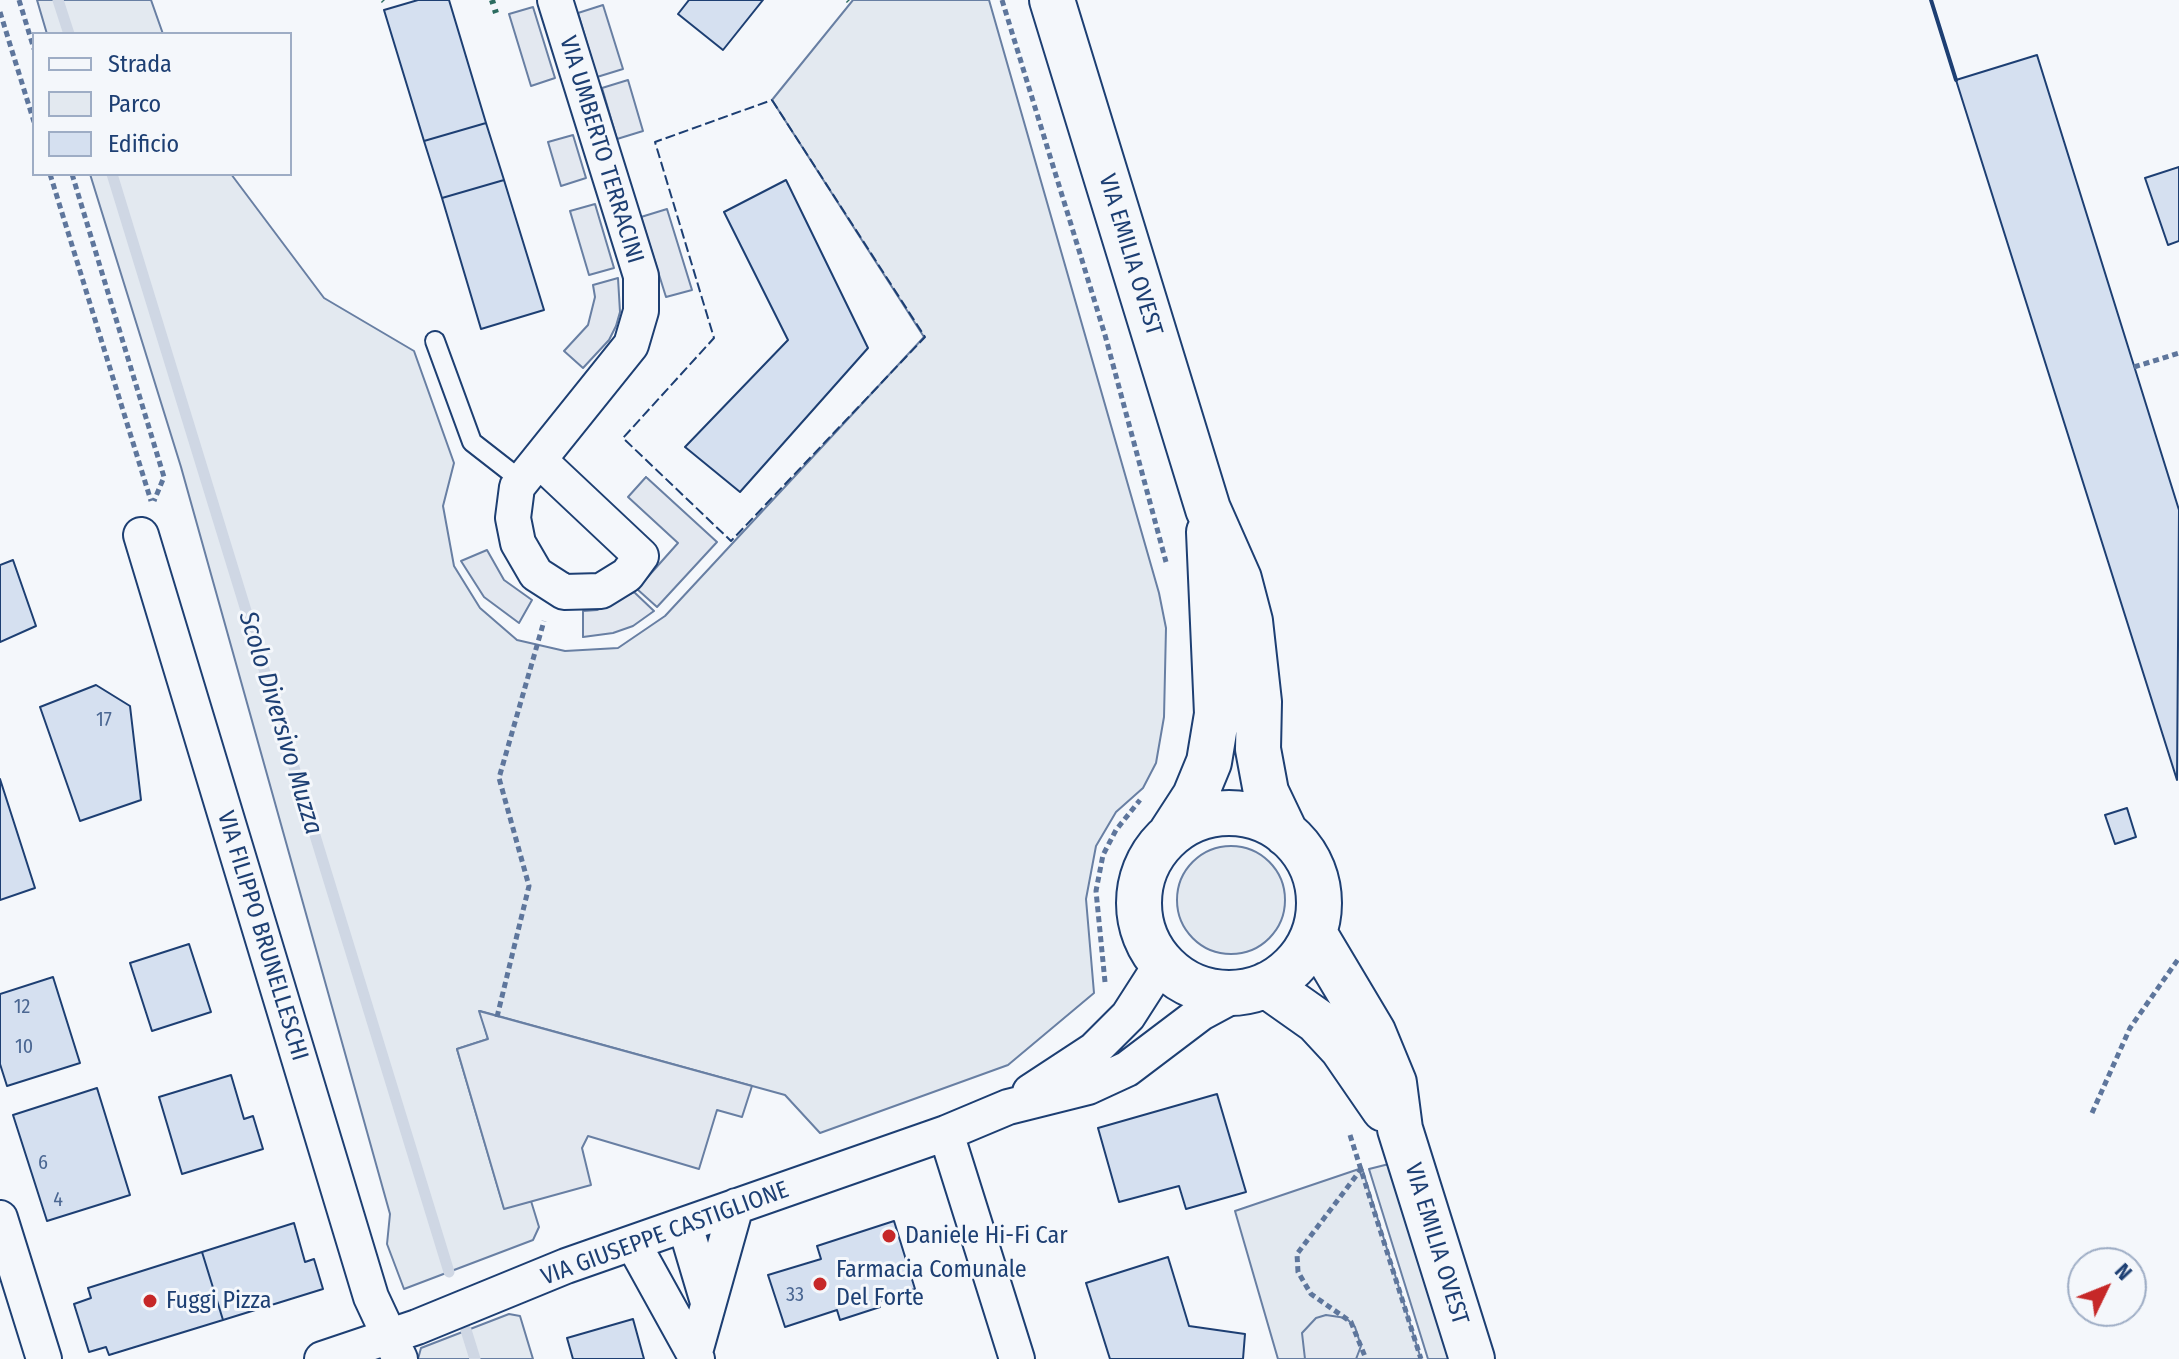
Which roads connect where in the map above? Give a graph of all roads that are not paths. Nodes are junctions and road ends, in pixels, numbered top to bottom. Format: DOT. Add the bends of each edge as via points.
graph roads {
  1 [pos="555,0"];
  2 [pos="1052,0"];
  3 [pos="435,341"];
  4 [pos="530,470"];
  5 [pos="1208,509"];
  6 [pos="147,520"];
  7 [pos="1171,833"];
  8 [pos="1286,834"];
  9 [pos="1314,933"];
  10 [pos="1162,963"];
  11 [pos="1253,988"];
  12 [pos="1008,1107"];
  13 [pos="1400,1129"];
  14 [pos="946,1133"];
  15 [pos="736,1206"];
  16 [pos="0,1218"];
  17 [pos="685,1225"];
  18 [pos="634,1245"];
  19 [pos="707,1299"];
  20 [pos="396,1347"];
  21 [pos="696,1356"];
  22 [pos="44,1359"];
  23 [pos="322,1359"];
  24 [pos="1017,1359"];
  25 [pos="1472,1359"];
  1 -- 4 [label="street, VIA UMBERTO TERRACINI" via="641,276 641,311 631,345"];
  2 -- 5 [label="main road, VIA EMILIA OVEST"];
  3 -- 4 [label="lane" via="472,442"];
  4 -- 4 [label="street, VIA UMBERTO TERRACINI" via="641,556 627,575 601,591 564,592 536,574 518,543 513,518 517,487"];
  5 -- 7 [label="main road, VIA EMILIA OVEST" via="1217,714 1209,762"];
  5 -- 8 [label="main road, VIA EMILIA OVEST" via="1239,579 1250,621 1258,749 1266,792"];
  6 -- 20 [label="street, VIA FILIPPO BRUNELLESCHI" via="371,1297"];
  7 -- 8 [label="main road" via="1196,818 1233,813 1253,816"];
  7 -- 10 [label="main road" via="1152,855 1139,896 1146,939"];
  8 -- 9 [label="main road" via="1305,857 1316,884"];
  9 -- 11 [label="main road" via="1299,959"];
  9 -- 13 [label="main road, VIA EMILIA OVEST" via="1373,1032 1394,1083"];
  10 -- 11 [label="main road" via="1185,982 1213,991"];
  10 -- 12 [label="street, VIA GIUSEPPE CASTIGLIONE" via="1128,1016 1094,1050"];
  11 -- 12 [label="street, VIA GIUSEPPE CASTIGLIONE" via="1201,1013 1127,1069 1088,1087"];
  11 -- 13 [label="main road, VIA EMILIA OVEST" via="1317,1021"];
  12 -- 14 [label="street, VIA GIUSEPPE CASTIGLIONE"];
  13 -- 25 [label="main road, VIA EMILIA OVEST"];
  14 -- 15 [label="street, VIA GIUSEPPE CASTIGLIONE"];
  14 -- 24 [label="street"];
  15 -- 17 [label="street, VIA GIUSEPPE CASTIGLIONE"];
  15 -- 19 [label="street"];
  16 -- 22 [label="street"];
  17 -- 18 [label="street, VIA GIUSEPPE CASTIGLIONE"];
  17 -- 19 [label="street"];
  18 -- 20 [label="street, VIA GIUSEPPE CASTIGLIONE" via="566,1266"];
  18 -- 21 [label="street"];
  19 -- 21 [label="street"];
  20 -- 23 [label="street, VIA GIUSEPPE CASTIGLIONE"];
}
